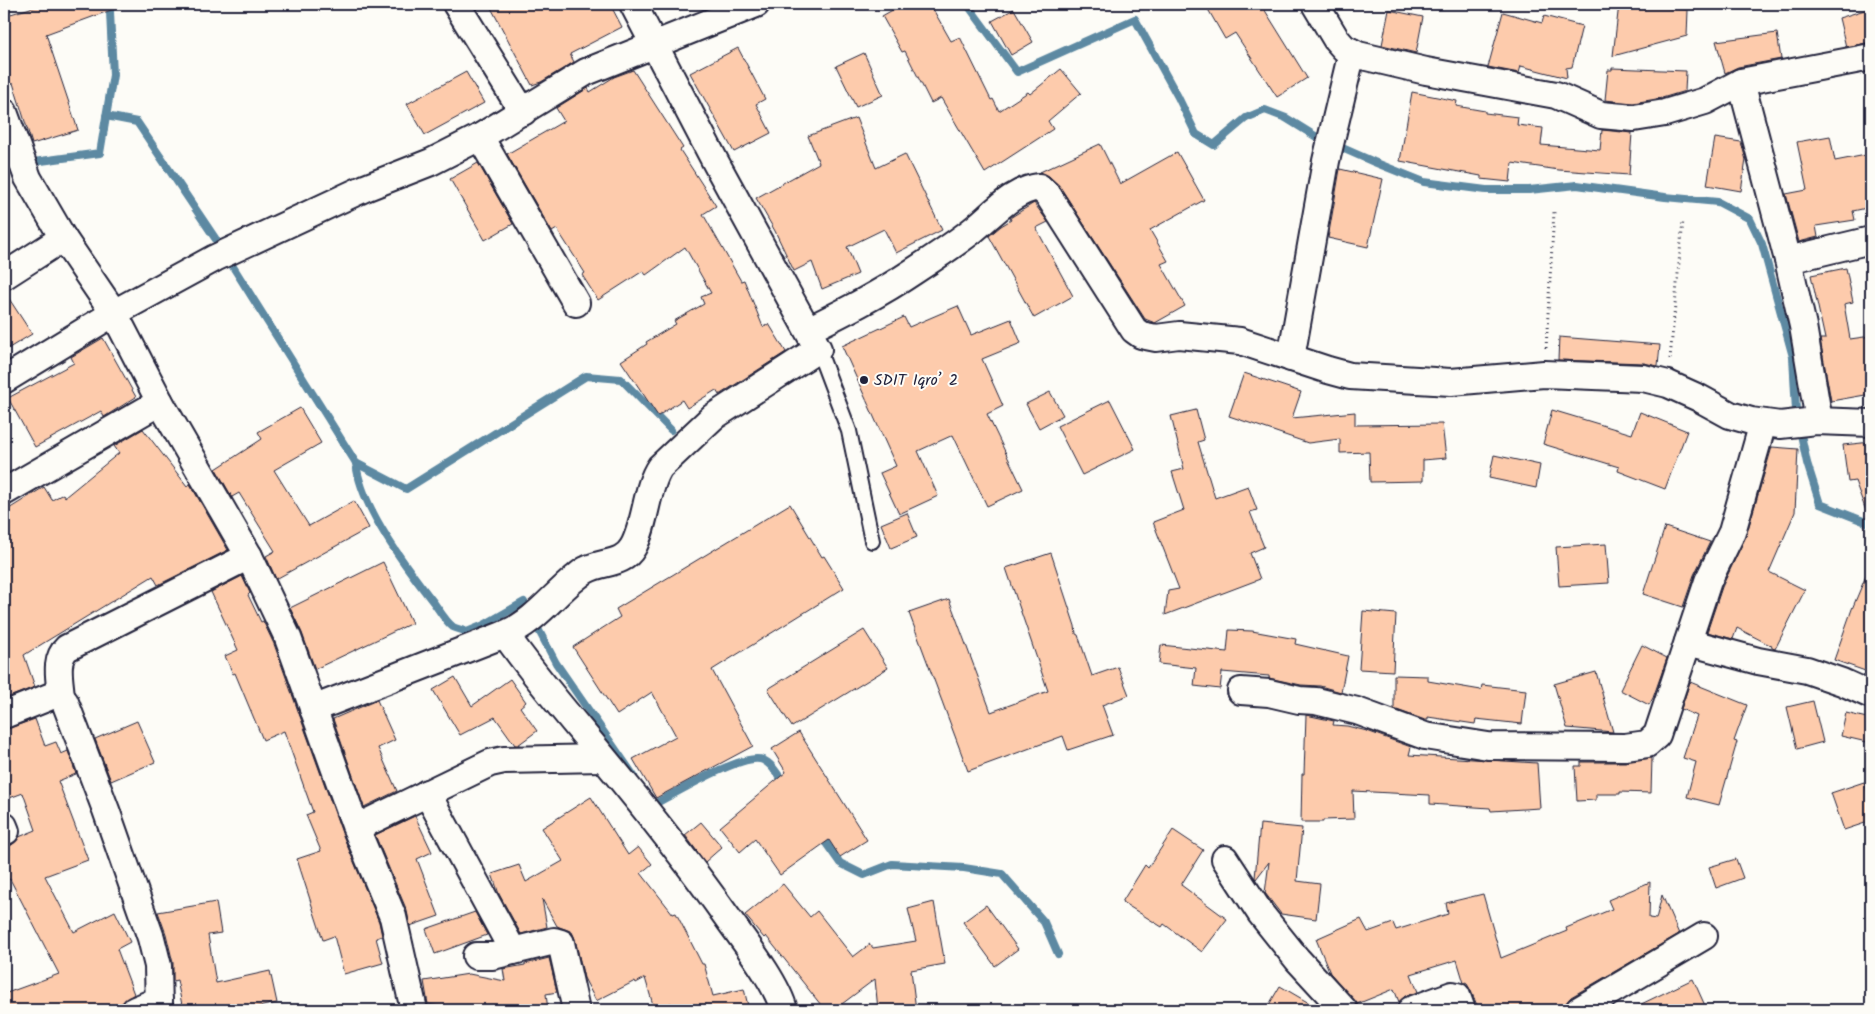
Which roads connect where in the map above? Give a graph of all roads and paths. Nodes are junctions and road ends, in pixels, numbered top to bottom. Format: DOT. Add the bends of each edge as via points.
graph roads {
  1 [pos="456,4"];
  2 [pos="634,4"];
  3 [pos="756,4"];
  4 [pos="1315,4"];
  5 [pos="655,43"];
  6 [pos="1352,52"];
  7 [pos="1871,57"];
  8 [pos="1740,82"];
  9 [pos="4,112"];
  10 [pos="523,112"];
  11 [pos="480,137"];
  12 [pos="1554,212"];
  13 [pos="1683,220"];
  14 [pos="63,238"];
  15 [pos="1871,240"];
  16 [pos="1788,260"];
  17 [pos="4,276"];
  18 [pos="576,303"];
  19 [pos="114,313"];
  20 [pos="813,339"];
  21 [pos="1291,358"];
  22 [pos="1544,374"];
  23 [pos="4,380"];
  24 [pos="1668,384"];
  25 [pos="160,402"];
  26 [pos="1817,421"];
  27 [pos="1871,423"];
  28 [pos="1772,424"];
  29 [pos="4,492"];
  30 [pos="872,541"];
  31 [pos="249,556"];
  32 [pos="510,632"];
  33 [pos="1688,642"];
  34 [pos="1241,691"];
  35 [pos="1871,695"];
  36 [pos="61,696"];
  37 [pos="313,709"];
  38 [pos="4,715"];
  39 [pos="603,758"];
  40 [pos="427,793"];
  41 [pos="356,828"];
  42 [pos="1225,859"];
  43 [pos="1704,936"];
  44 [pos="513,951"];
  45 [pos="476,956"];
  46 [pos="159,1005"];
  47 [pos="135,1010"];
  48 [pos="414,1010"];
  49 [pos="576,1010"];
  50 [pos="784,1010"];
  51 [pos="1344,1010"];
  52 [pos="1411,1010"];
  53 [pos="1462,1010"];
  54 [pos="1579,1010"];
  1 -- 10 [label="street"];
  2 -- 5 [label="street"];
  3 -- 5 [label="street"];
  4 -- 6 [label="street" via="1336,39"];
  5 -- 10 [label="street" via="586,72"];
  5 -- 20 [label="street" via="716,164"];
  6 -- 8 [label="street" via="1426,71 1556,95 1601,114 1634,118 1705,101"];
  6 -- 21 [label="street" via="1326,161"];
  7 -- 8 [label="street"];
  8 -- 16 [label="street"];
  9 -- 14 [label="street" via="28,178"];
  10 -- 11 [label="street"];
  11 -- 18 [label="street"];
  11 -- 19 [label="street" via="431,162 365,188 226,252"];
  12 -- 22 [label="path"];
  13 -- 24 [label="path"];
  14 -- 17 [label="street"];
  14 -- 19 [label="street"];
  15 -- 16 [label="street"];
  16 -- 26 [label="street" via="1803,326"];
  19 -- 23 [label="street"];
  19 -- 25 [label="street"];
  20 -- 21 [label="street" via="972,231 1014,196 1028,188 1039,187 1048,195 1134,330 1141,335 1240,341"];
  20 -- 30 [label="lane" via="849,431"];
  20 -- 32 [label="street" via="713,417 665,462 654,477 629,553 618,560 586,569 546,606"];
  21 -- 22 [label="street" via="1350,376 1374,378 1451,382"];
  22 -- 24 [label="street" via="1643,378"];
  24 -- 28 [label="street" via="1730,415"];
  25 -- 29 [label="street"];
  25 -- 31 [label="street"];
  26 -- 27 [label="street"];
  26 -- 28 [label="street"];
  28 -- 33 [label="street" via="1732,532 1708,581"];
  31 -- 36 [label="street" via="67,648 58,664"];
  31 -- 37 [label="street" via="288,638"];
  32 -- 37 [label="street"];
  32 -- 39 [label="street" via="553,696"];
  33 -- 34 [label="street" via="1657,735 1647,744 1625,747 1488,746 1425,736 1357,711 1316,701"];
  33 -- 35 [label="street" via="1807,670"];
  36 -- 38 [label="street" via="54,695"];
  36 -- 46 [label="street" via="143,914 158,966"];
  37 -- 41 [label="street"];
  39 -- 40 [label="street" via="504,760 490,763"];
  39 -- 50 [label="street" via="739,934 781,1000"];
  40 -- 41 [label="street"];
  40 -- 44 [label="street"];
  41 -- 48 [label="street" via="393,917"];
  42 -- 51 [label="street" via="1261,914"];
  43 -- 54 [label="street"];
  44 -- 45 [label="street"];
  44 -- 49 [label="street" via="554,940 561,943"];
  46 -- 47 [label="street"];
  52 -- 53 [label="street" via="1452,995 1457,996"];
}
